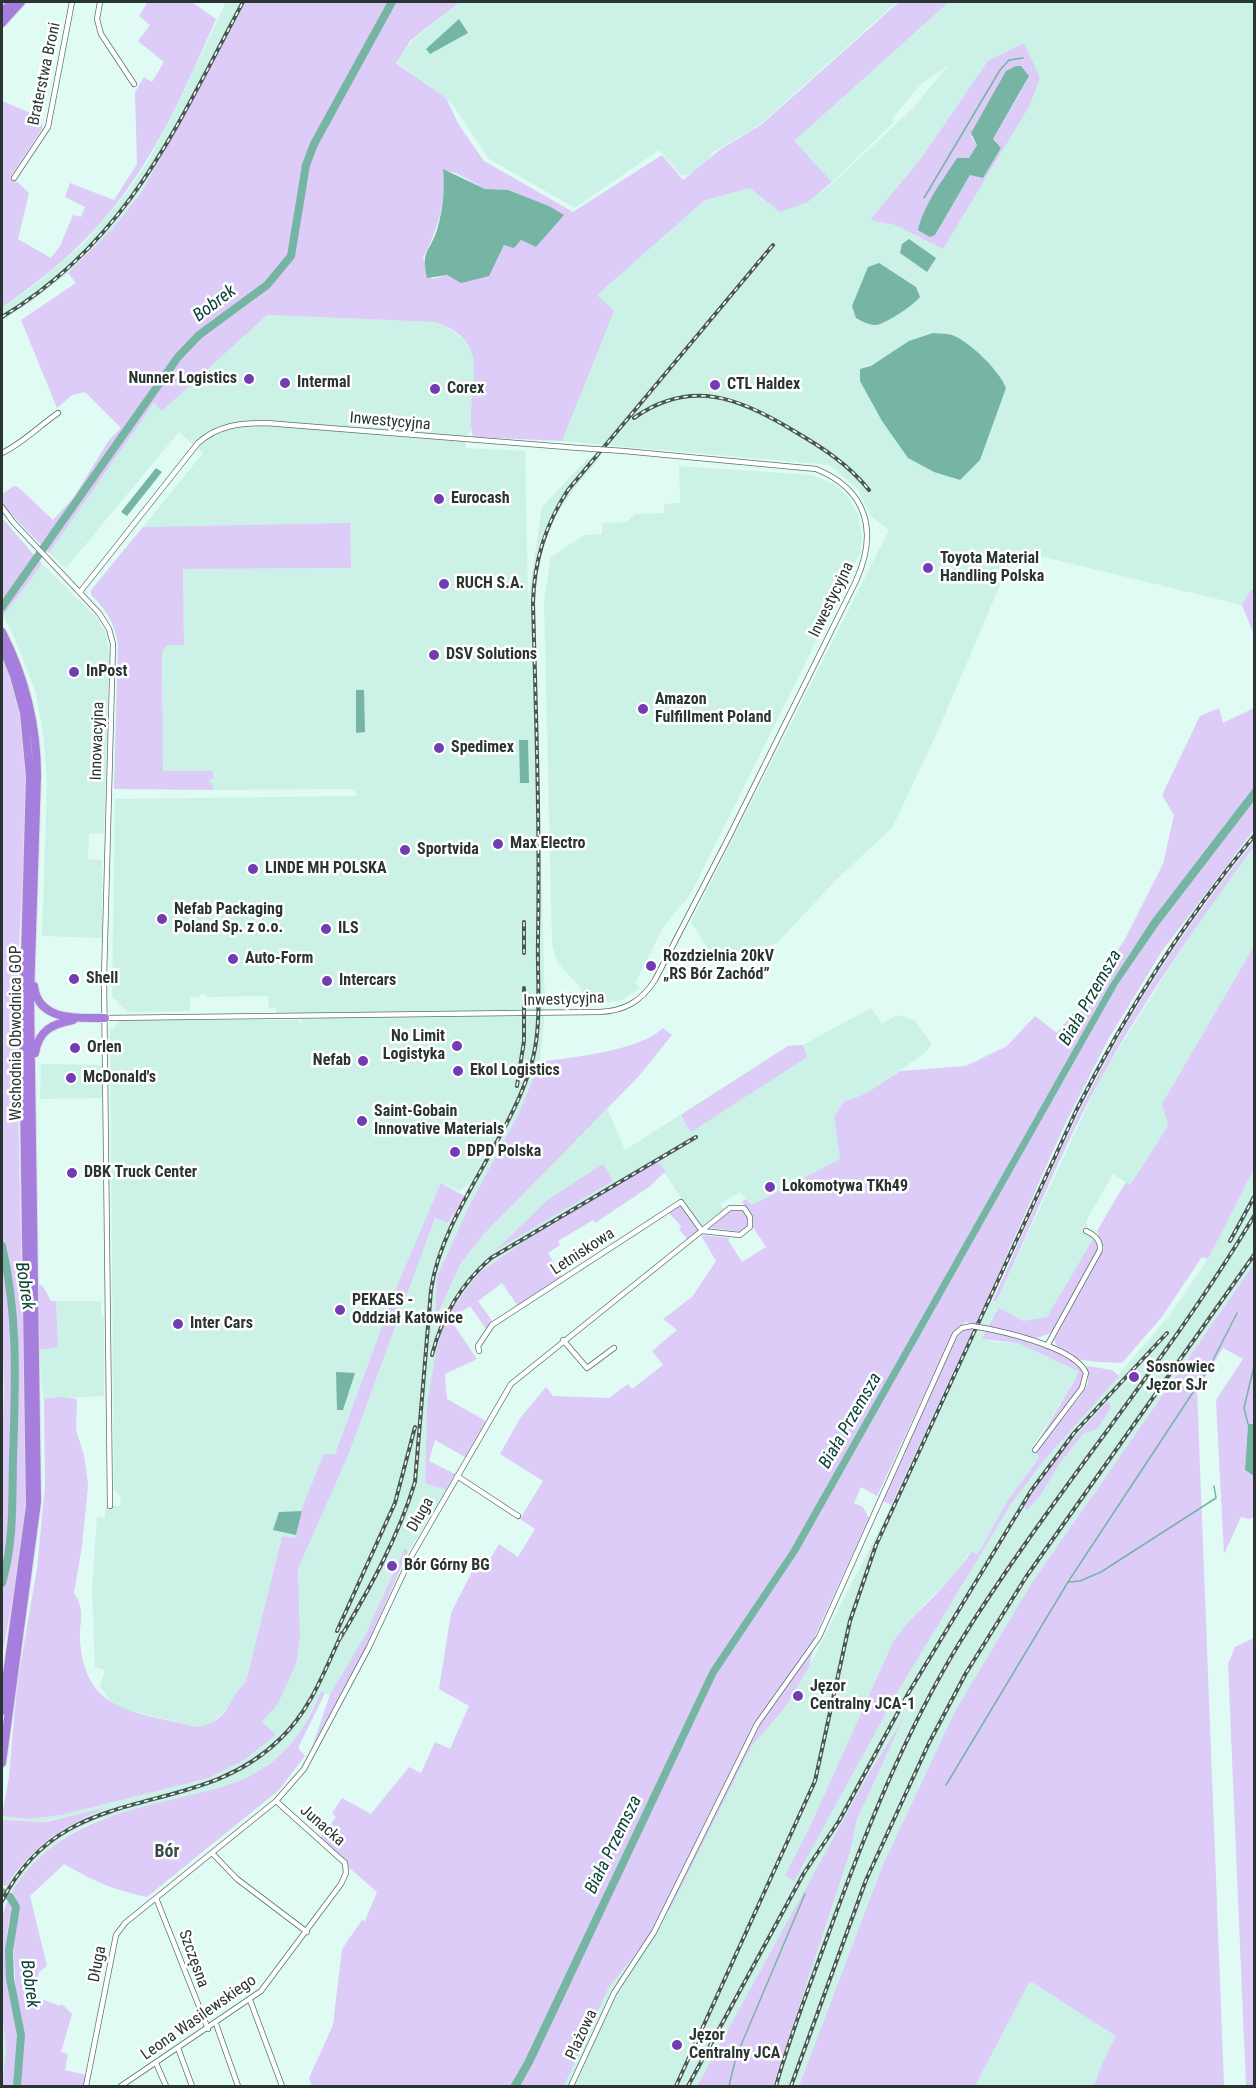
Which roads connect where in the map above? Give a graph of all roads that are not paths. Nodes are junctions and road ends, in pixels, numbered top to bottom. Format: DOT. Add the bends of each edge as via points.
graph roads {
  1 [pos="12,2"];
  2 [pos="21,2"];
  3 [pos="72,2"];
  4 [pos="100,2"];
  5 [pos="2,12"];
  6 [pos="2,22"];
  7 [pos="134,84"];
  8 [pos="14,178"];
  9 [pos="58,413"];
  10 [pos="2,453"];
  11 [pos="2,507"];
  12 [pos="80,592"];
  13 [pos="2,632"];
  14 [pos="2,646"];
  15 [pos="10,657"];
  16 [pos="31,953"];
  17 [pos="82,1018"];
  18 [pos="105,1018"];
  19 [pos="31,1079"];
  20 [pos="702,1231"];
  21 [pos="1086,1231"];
  22 [pos="563,1340"];
  23 [pos="1047,1346"];
  24 [pos="614,1348"];
  25 [pos="479,1351"];
  26 [pos="1035,1450"];
  27 [pos="457,1476"];
  28 [pos="110,1506"];
  29 [pos="518,1516"];
  30 [pos="2,1711"];
  31 [pos="2,1763"];
  32 [pos="276,1801"];
  33 [pos="212,1853"];
  34 [pos="346,1873"];
  35 [pos="156,1898"];
  36 [pos="307,1932"];
  37 [pos="250,2000"];
  38 [pos="216,2024"];
  39 [pos="208,2029"];
  40 [pos="178,2048"];
  41 [pos="156,2063"];
  42 [pos="86,2086"];
  43 [pos="121,2086"];
  44 [pos="166,2086"];
  45 [pos="192,2086"];
  46 [pos="238,2086"];
  47 [pos="282,2086"];
  48 [pos="571,2086"];
  1 -- 5 [label="highway"];
  2 -- 6 [label="highway"];
  3 -- 8 [label="street, Braterstwa Broni" via="48,127"];
  4 -- 7 [label="street" via="97,19 101,34"];
  9 -- 10 [label="street" via="20,444"];
  11 -- 12 [label="street, Innowacyjna"];
  12 -- 18 [label="street, Innowacyjna" via="102,617 113,644"];
  12 -- 18 [label="street, Inwestycyjna, bridge" via="198,443 231,425 266,423 816,469 836,479 857,497 868,537 864,563 856,580 729,837 644,996 626,1007 599,1012"];
  13 -- 15 [label="highway, Wschodnia Obwodnica GOP"];
  14 -- 15 [label="highway, Wschodnia Obwodnica GOP"];
  15 -- 16 [label="highway, Wschodnia Obwodnica GOP" via="28,702 36,751"];
  15 -- 30 [label="highway, Wschodnia Obwodnica GOP" via="24,713 30,763 23,1030 30,1454 29,1523"];
  16 -- 17 [label="highway" via="40,1003 56,1015"];
  16 -- 19 [label="highway, Wschodnia Obwodnica GOP"];
  17 -- 18 [label="highway"];
  17 -- 19 [label="highway" via="43,1032 37,1041"];
  18 -- 28 [label="street, Innowacyjna"];
  19 -- 31 [label="highway, Wschodnia Obwodnica GOP" via="37,1502"];
  20 -- 20 [label="street, Długa" via="736,1236 746,1233 751,1223 747,1210 730,1208"];
  20 -- 22 [label="street, Długa"];
  20 -- 25 [label="street, Letniskowa" via="681,1202 492,1324"];
  21 -- 23 [label="street" via="1095,1235 1100,1250"];
  22 -- 24 [label="street" via="587,1368"];
  22 -- 27 [label="street, Długa" via="511,1384"];
  23 -- 26 [label="street" via="1080,1363 1086,1379"];
  23 -- 48 [label="street, Plażowa, bridge" via="1021,1335 972,1326 956,1334 819,1637 757,1724 654,1932 614,1993"];
  27 -- 29 [label="street"];
  27 -- 32 [label="street, Długa" via="398,1580 369,1647 304,1769"];
  32 -- 33 [label="street, Długa"];
  32 -- 34 [label="street, Junacka" via="338,1855 345,1863"];
  33 -- 35 [label="street, Długa"];
  33 -- 36 [label="street" via="237,1879"];
  34 -- 36 [label="street, Leona Wasilewskiego"];
  35 -- 39 [label="street, Szczęsna"];
  35 -- 42 [label="street, Długa" via="124,1923 116,1935"];
  36 -- 37 [label="street, Leona Wasilewskiego" via="268,1984"];
  37 -- 38 [label="street, Leona Wasilewskiego"];
  37 -- 47 [label="street"];
  38 -- 39 [label="street, Leona Wasilewskiego"];
  38 -- 46 [label="street"];
  39 -- 40 [label="street, Leona Wasilewskiego"];
  40 -- 41 [label="street, Leona Wasilewskiego"];
  40 -- 45 [label="street"];
  41 -- 43 [label="street, Leona Wasilewskiego"];
  41 -- 44 [label="street"];
}
